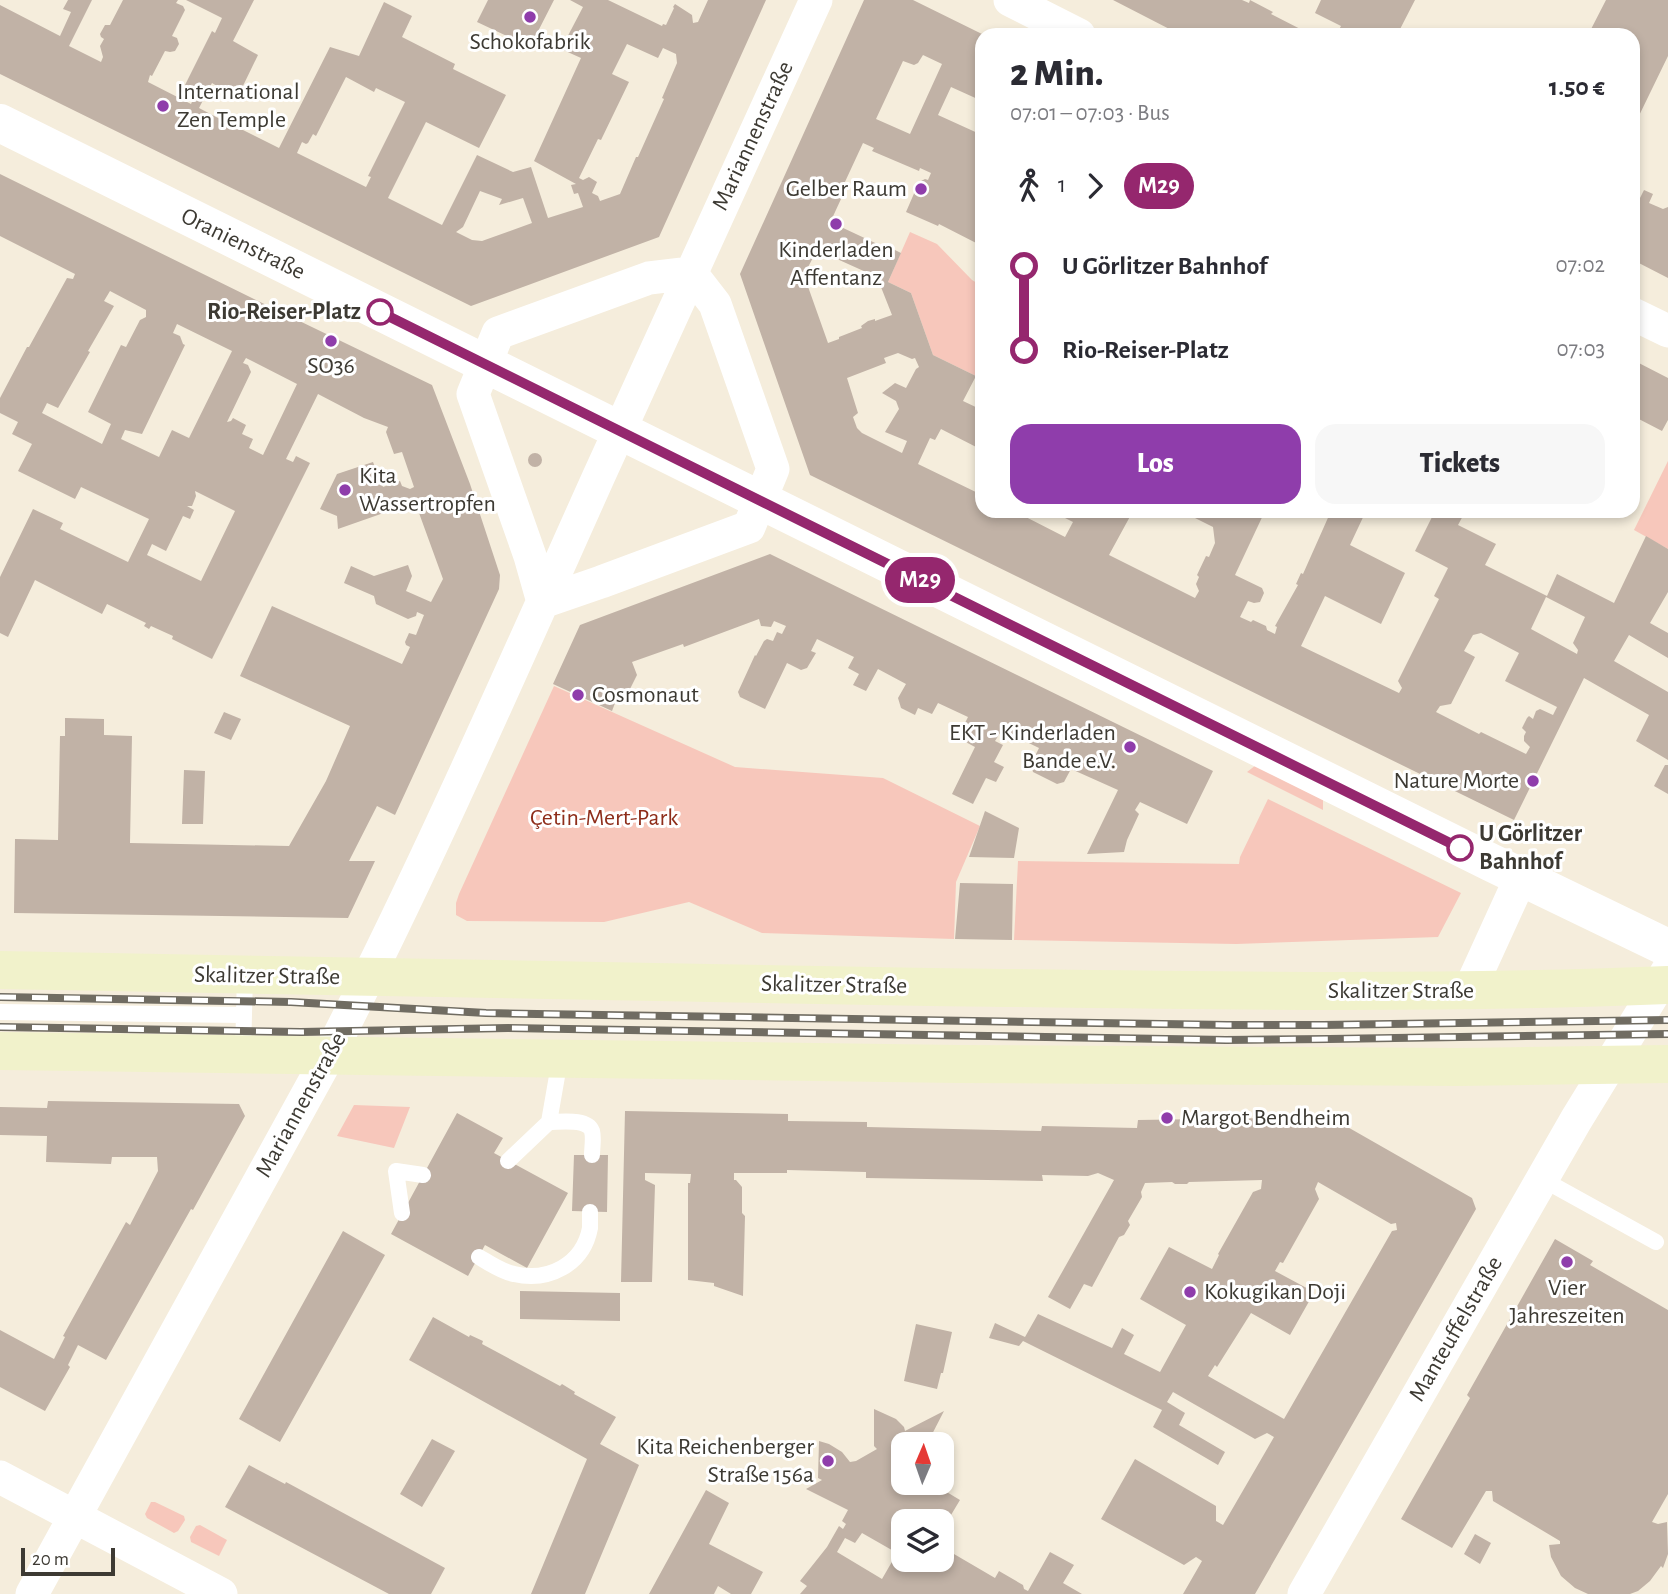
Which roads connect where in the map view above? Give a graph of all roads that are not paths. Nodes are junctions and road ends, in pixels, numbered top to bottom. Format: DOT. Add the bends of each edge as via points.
graph roads {
  1 [pos="816,0"];
  2 [pos="1010,0"];
  3 [pos="1065,28"];
  4 [pos="0,123"];
  5 [pos="691,273"];
  6 [pos="1640,317"];
  7 [pos="1668,331"];
  8 [pos="485,364"];
  9 [pos="620,430"];
  10 [pos="760,500"];
  11 [pos="543,602"];
  12 [pos="1521,877"];
  13 [pos="1668,948"];
  14 [pos="0,970"];
  15 [pos="245,975"];
  16 [pos="369,978"];
  17 [pos="1665,980"];
  18 [pos="1469,991"];
  19 [pos="0,1012"];
  20 [pos="244,1015"];
  21 [pos="0,1051"];
  22 [pos="243,1054"];
  23 [pos="329,1055"];
  24 [pos="560,1058"];
  25 [pos="1668,1064"];
  26 [pos="1609,1065"];
  27 [pos="549,1122"];
  28 [pos="592,1155"];
  29 [pos="508,1161"];
  30 [pos="423,1175"];
  31 [pos="1542,1179"];
  32 [pos="590,1212"];
  33 [pos="402,1213"];
  34 [pos="1656,1242"];
  35 [pos="479,1257"];
  36 [pos="0,1477"];
  37 [pos="75,1518"];
  38 [pos="32,1594"];
  39 [pos="221,1594"];
  40 [pos="1304,1594"];
  1 -- 5 [label="street, Mariannenstraße"];
  2 -- 3 [label="street"];
  4 -- 8 [label="street, Oranienstraße"];
  5 -- 8 [label="street" via="655,276 498,332"];
  5 -- 9 [label="street"];
  5 -- 10 [label="street" via="715,304 773,469"];
  6 -- 7 [label="street"];
  8 -- 9 [label="street"];
  8 -- 11 [label="street" via="473,394"];
  9 -- 10 [label="street"];
  9 -- 11 [label="street"];
  10 -- 11 [label="street" via="749,527"];
  10 -- 12 [label="street"];
  11 -- 16 [label="street, Mariannenstraße"];
  12 -- 13 [label="street"];
  12 -- 18 [label="street"];
  14 -- 15 [label="main road, Skalitzer Straße"];
  15 -- 16 [label="main road, Skalitzer Straße"];
  15 -- 20 [label="lane"];
  16 -- 18 [label="main road, Skalitzer Straße"];
  16 -- 23 [label="street, Mariannenstraße"];
  17 -- 18 [label="main road, Skalitzer Straße"];
  17 -- 26 [label="street, Manteuffelstraße"];
  19 -- 20 [label="lane"];
  20 -- 22 [label="lane"];
  21 -- 22 [label="main road"];
  22 -- 23 [label="main road"];
  23 -- 24 [label="main road"];
  23 -- 37 [label="street, Mariannenstraße"];
  24 -- 26 [label="main road" via="958,1065"];
  24 -- 27 [label="lane"];
  25 -- 26 [label="main road"];
  26 -- 31 [label="street, Manteuffelstraße"];
  27 -- 28 [label="lane" via="588,1125 593,1135"];
  27 -- 29 [label="lane"];
  30 -- 33 [label="lane" via="396,1171"];
  31 -- 34 [label="lane"];
  31 -- 40 [label="street, Manteuffelstraße"];
  32 -- 35 [label="lane" via="590,1230 583,1246 559,1271 540,1277 512,1274"];
  36 -- 37 [label="street"];
  37 -- 38 [label="street, Mariannenstraße"];
  37 -- 39 [label="street"];
}
